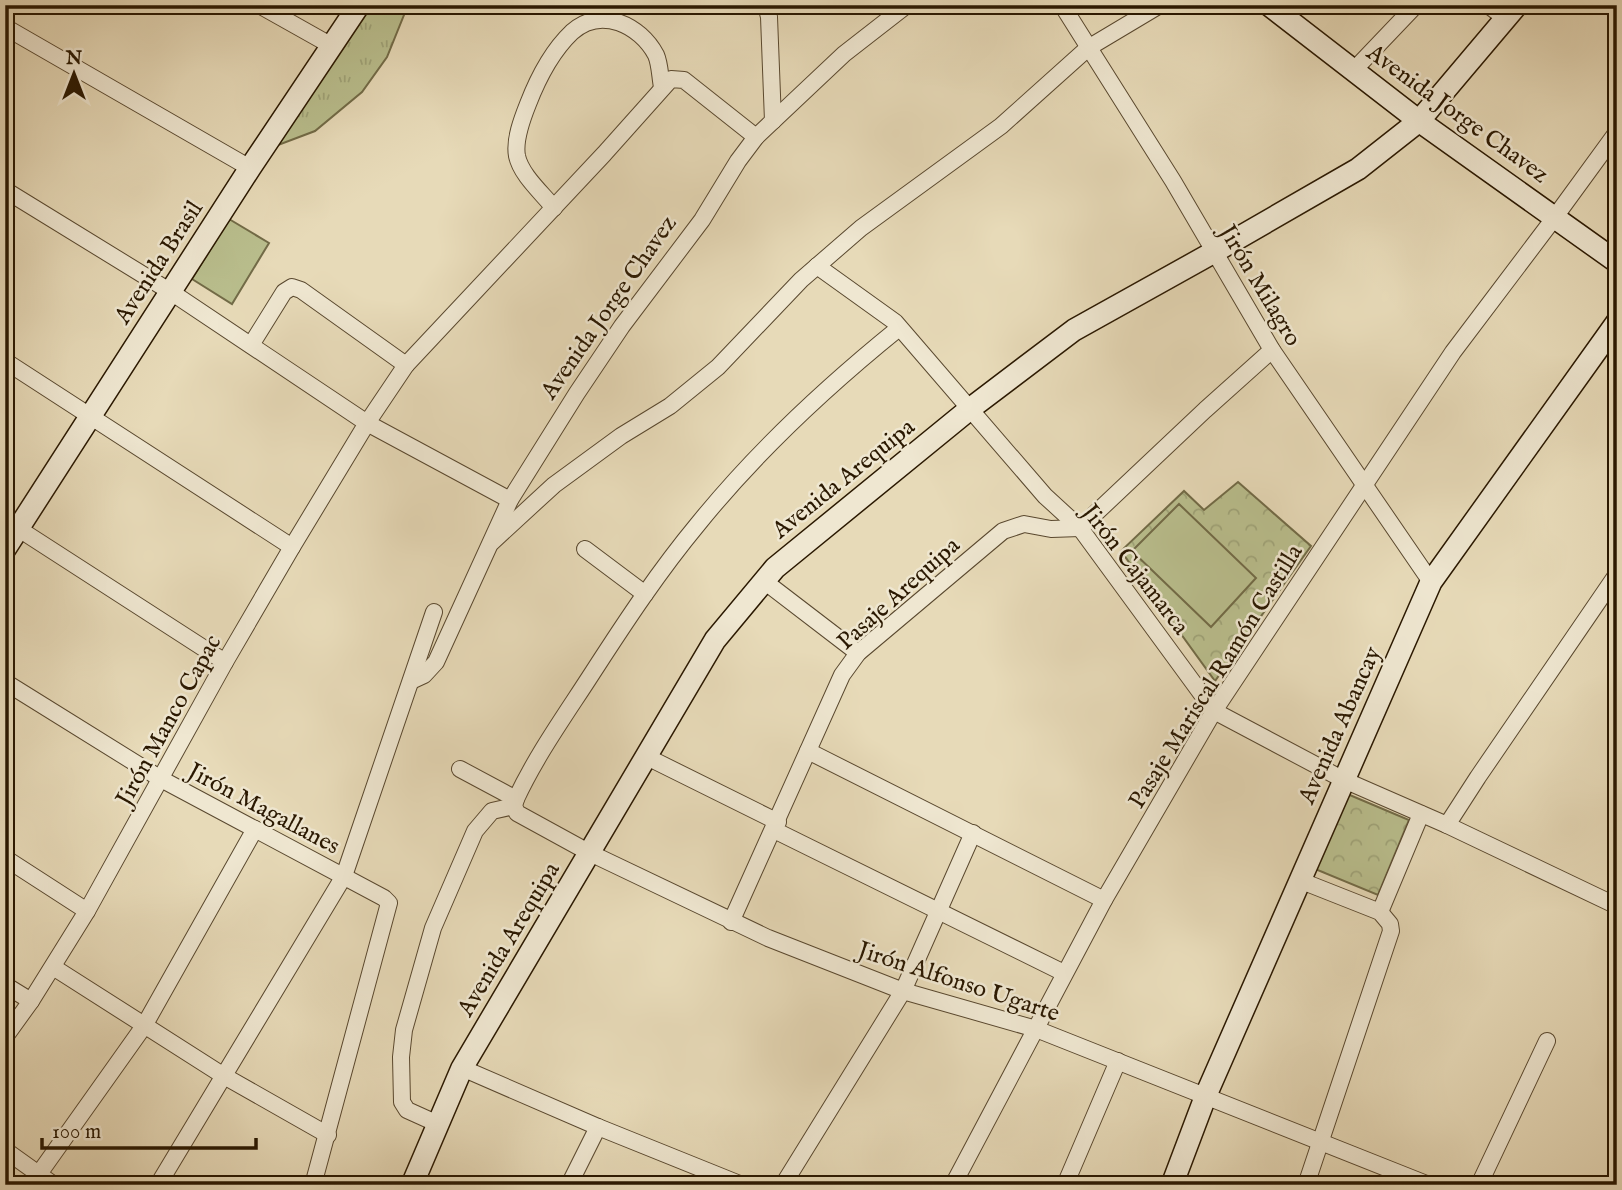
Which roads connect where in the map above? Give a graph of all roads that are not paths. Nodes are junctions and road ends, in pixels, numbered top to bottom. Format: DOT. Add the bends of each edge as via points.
graph roads {
  1 [pos="260,5"];
  2 [pos="359,5"];
  3 [pos="766,5"];
  4 [pos="907,5"];
  5 [pos="1062,5"];
  6 [pos="1160,5"];
  7 [pos="1269,5"];
  8 [pos="1416,5"];
  9 [pos="1503,10"];
  10 [pos="5,27"];
  11 [pos="332,46"];
  12 [pos="1088,48"];
  13 [pos="1354,70"];
  14 [pos="662,87"];
  15 [pos="773,121"];
  16 [pos="1419,121"];
  17 [pos="1617,132"];
  18 [pos="756,137"];
  19 [pos="250,168"];
  20 [pos="5,190"];
  21 [pos="554,208"];
  22 [pos="1556,217"];
  23 [pos="1214,252"];
  24 [pos="1617,262"];
  25 [pos="817,267"];
  26 [pos="171,292"];
  27 [pos="1617,321"];
  28 [pos="900,328"];
  29 [pos="251,345"];
  30 [pos="1272,350"];
  31 [pos="5,361"];
  32 [pos="406,365"];
  33 [pos="971,408"];
  34 [pos="90,416"];
  35 [pos="367,423"];
  36 [pos="1366,485"];
  37 [pos="510,500"];
  38 [pos="12,524"];
  39 [pos="1080,528"];
  40 [pos="492,541"];
  41 [pos="292,547"];
  42 [pos="5,549"];
  43 [pos="585,549"];
  44 [pos="1617,575"];
  45 [pos="764,581"];
  46 [pos="1431,582"];
  47 [pos="645,594"];
  48 [pos="434,612"];
  49 [pos="858,653"];
  50 [pos="225,662"];
  51 [pos="411,681"];
  52 [pos="5,682"];
  53 [pos="1214,711"];
  54 [pos="808,751"];
  55 [pos="645,756"];
  56 [pos="460,769"];
  57 [pos="161,779"];
  58 [pos="1344,780"];
  59 [pos="515,802"];
  60 [pos="1421,814"];
  61 [pos="1447,825"];
  62 [pos="776,826"];
  63 [pos="255,829"];
  64 [pos="973,833"];
  65 [pos="590,852"];
  66 [pos="5,858"];
  67 [pos="344,876"];
  68 [pos="1299,880"];
  69 [pos="1104,900"];
  70 [pos="1617,906"];
  71 [pos="87,911"];
  72 [pos="940,911"];
  73 [pos="1385,918"];
  74 [pos="731,922"];
  75 [pos="53,967"];
  76 [pos="1064,973"];
  77 [pos="5,985"];
  78 [pos="903,990"];
  79 [pos="31,1001"];
  80 [pos="144,1026"];
  81 [pos="1036,1028"];
  82 [pos="5,1037"];
  83 [pos="1547,1041"];
  84 [pos="1118,1061"];
  85 [pos="461,1068"];
  86 [pos="224,1076"];
  87 [pos="1206,1095"];
  88 [pos="438,1124"];
  89 [pos="598,1127"];
  90 [pos="328,1135"];
  91 [pos="1320,1140"];
  92 [pos="5,1150"];
  93 [pos="34,1179"];
  94 [pos="54,1185"];
  95 [pos="158,1185"];
  96 [pos="313,1185"];
  97 [pos="412,1185"];
  98 [pos="569,1185"];
  99 [pos="742,1185"];
  100 [pos="783,1185"];
  101 [pos="953,1185"];
  102 [pos="1065,1185"];
  103 [pos="1172,1185"];
  104 [pos="1306,1185"];
  105 [pos="1429,1185"];
  106 [pos="1479,1185"];
  1 -- 11 [label="street"];
  2 -- 11 [label="street, Avenida Brasil"];
  3 -- 15 [label="street"];
  4 -- 15 [label="street, Avenida Jorge Chavez" via="844,54"];
  5 -- 12 [label="street, Jirón Milagro"];
  6 -- 12 [label="street"];
  7 -- 13 [label="street, Avenida Jorge Chavez"];
  8 -- 13 [label="street"];
  9 -- 16 [label="street, Avenida Arequipa"];
  10 -- 19 [label="street"];
  11 -- 19 [label="street, Avenida Brasil"];
  12 -- 23 [label="street, Jirón Milagro"];
  12 -- 25 [label="street" via="1001,126 903,196"];
  13 -- 16 [label="street, Avenida Jorge Chavez"];
  14 -- 18 [label="street" via="671,79 684,80"];
  14 -- 21 [label="street, Jirón Manco Capac"];
  14 -- 21 [label="street" via="657,57 642,36 625,25 607,18 574,31 545,66 533,91 521,122 517,154 522,168"];
  15 -- 18 [label="street, Avenida Jorge Chavez"];
  16 -- 22 [label="street, Avenida Jorge Chavez"];
  16 -- 23 [label="street, Avenida Arequipa" via="1358,169"];
  17 -- 22 [label="street, Pasaje Mariscal Ramón Castilla"];
  18 -- 37 [label="street, Avenida Jorge Chavez" via="577,393"];
  19 -- 26 [label="street, Avenida Brasil"];
  20 -- 26 [label="street"];
  21 -- 32 [label="street, Jirón Manco Capac"];
  22 -- 24 [label="street, Avenida Jorge Chavez"];
  22 -- 36 [label="street, Pasaje Mariscal Ramón Castilla" via="1453,352"];
  23 -- 30 [label="street, Jirón Milagro"];
  23 -- 33 [label="street, Avenida Arequipa" via="1074,330"];
  25 -- 28 [label="street, Jirón Cajamarca"];
  25 -- 40 [label="street" via="718,367 670,406 554,485"];
  26 -- 29 [label="street"];
  26 -- 34 [label="street, Avenida Brasil"];
  27 -- 46 [label="street, Avenida Abancay"];
  28 -- 33 [label="street, Jirón Cajamarca"];
  28 -- 47 [label="street" via="829,387 763,451 697,524"];
  29 -- 32 [label="street" via="284,292 292,287"];
  29 -- 35 [label="street"];
  30 -- 36 [label="street, Jirón Milagro"];
  30 -- 39 [label="street"];
  31 -- 34 [label="street"];
  32 -- 35 [label="street, Jirón Manco Capac"];
  33 -- 39 [label="street, Jirón Cajamarca" via="1045,496"];
  33 -- 45 [label="street, Avenida Arequipa"];
  34 -- 38 [label="street, Avenida Brasil"];
  34 -- 41 [label="street"];
  35 -- 37 [label="street"];
  35 -- 41 [label="street, Jirón Manco Capac"];
  36 -- 46 [label="street, Jirón Milagro"];
  36 -- 53 [label="street, Pasaje Mariscal Ramón Castilla"];
  37 -- 40 [label="street, Avenida Jorge Chavez"];
  38 -- 42 [label="street, Avenida Brasil"];
  38 -- 50 [label="street"];
  39 -- 49 [label="street, Pasaje Arequipa" via="1051,530 1024,524 1003,531"];
  39 -- 53 [label="street, Jirón Cajamarca"];
  40 -- 51 [label="street, Avenida Jorge Chavez" via="436,662"];
  41 -- 50 [label="street, Jirón Manco Capac"];
  43 -- 47 [label="street"];
  44 -- 61 [label="street"];
  45 -- 49 [label="street"];
  45 -- 55 [label="street, Avenida Arequipa" via="715,640"];
  46 -- 58 [label="street, Avenida Abancay"];
  47 -- 59 [label="street" via="539,754"];
  48 -- 51 [label="street"];
  49 -- 54 [label="street, Pasaje Arequipa" via="842,675"];
  50 -- 57 [label="street, Jirón Manco Capac"];
  51 -- 67 [label="street"];
  52 -- 57 [label="street, Jirón Magallanes"];
  53 -- 58 [label="street, Jirón Cajamarca"];
  53 -- 69 [label="street, Pasaje Mariscal Ramón Castilla"];
  54 -- 62 [label="street, Pasaje Arequipa"];
  54 -- 64 [label="street"];
  55 -- 62 [label="street"];
  55 -- 65 [label="street, Avenida Arequipa"];
  56 -- 59 [label="street, Jirón Alfonso Ugarte"];
  57 -- 63 [label="street, Jirón Magallanes"];
  57 -- 71 [label="street, Jirón Manco Capac"];
  58 -- 60 [label="street, Jirón Cajamarca"];
  58 -- 68 [label="street, Avenida Abancay"];
  59 -- 65 [label="street, Jirón Alfonso Ugarte" via="517,813"];
  59 -- 88 [label="street" via="492,811 475,831 433,928 404,1030 402,1102 407,1110"];
  60 -- 61 [label="street, Jirón Cajamarca"];
  60 -- 73 [label="street"];
  61 -- 70 [label="street, Jirón Cajamarca"];
  62 -- 72 [label="street"];
  62 -- 74 [label="street, Pasaje Arequipa"];
  63 -- 67 [label="street, Jirón Magallanes"];
  63 -- 80 [label="street"];
  64 -- 69 [label="street"];
  64 -- 72 [label="street"];
  65 -- 74 [label="street, Jirón Alfonso Ugarte"];
  65 -- 85 [label="street, Avenida Arequipa"];
  66 -- 71 [label="street"];
  67 -- 86 [label="street"];
  67 -- 90 [label="street, Jirón Magallanes" via="384,898 388,910"];
  68 -- 73 [label="street"];
  68 -- 87 [label="street, Avenida Abancay"];
  69 -- 76 [label="street, Pasaje Mariscal Ramón Castilla"];
  71 -- 75 [label="street, Jirón Manco Capac"];
  72 -- 76 [label="street"];
  72 -- 78 [label="street"];
  73 -- 91 [label="street" via="1391,931"];
  74 -- 78 [label="street, Jirón Alfonso Ugarte"];
  75 -- 79 [label="street, Jirón Manco Capac"];
  75 -- 80 [label="street"];
  76 -- 81 [label="street, Pasaje Mariscal Ramón Castilla"];
  77 -- 79 [label="street"];
  78 -- 81 [label="street, Jirón Alfonso Ugarte"];
  78 -- 100 [label="street"];
  79 -- 82 [label="street, Jirón Manco Capac"];
  80 -- 86 [label="street"];
  80 -- 93 [label="street"];
  81 -- 84 [label="street, Jirón Alfonso Ugarte"];
  81 -- 101 [label="street, Pasaje Mariscal Ramón Castilla"];
  83 -- 106 [label="street"];
  84 -- 87 [label="street, Jirón Alfonso Ugarte"];
  84 -- 102 [label="street"];
  85 -- 88 [label="street, Avenida Arequipa"];
  85 -- 89 [label="street"];
  86 -- 90 [label="street"];
  86 -- 95 [label="street"];
  87 -- 91 [label="street, Jirón Alfonso Ugarte"];
  87 -- 103 [label="street, Avenida Abancay"];
  88 -- 97 [label="street, Avenida Arequipa"];
  89 -- 98 [label="street"];
  89 -- 99 [label="street"];
  90 -- 96 [label="street"];
  91 -- 104 [label="street"];
  91 -- 105 [label="street, Jirón Alfonso Ugarte"];
  92 -- 93 [label="street"];
  93 -- 94 [label="street"];
}
